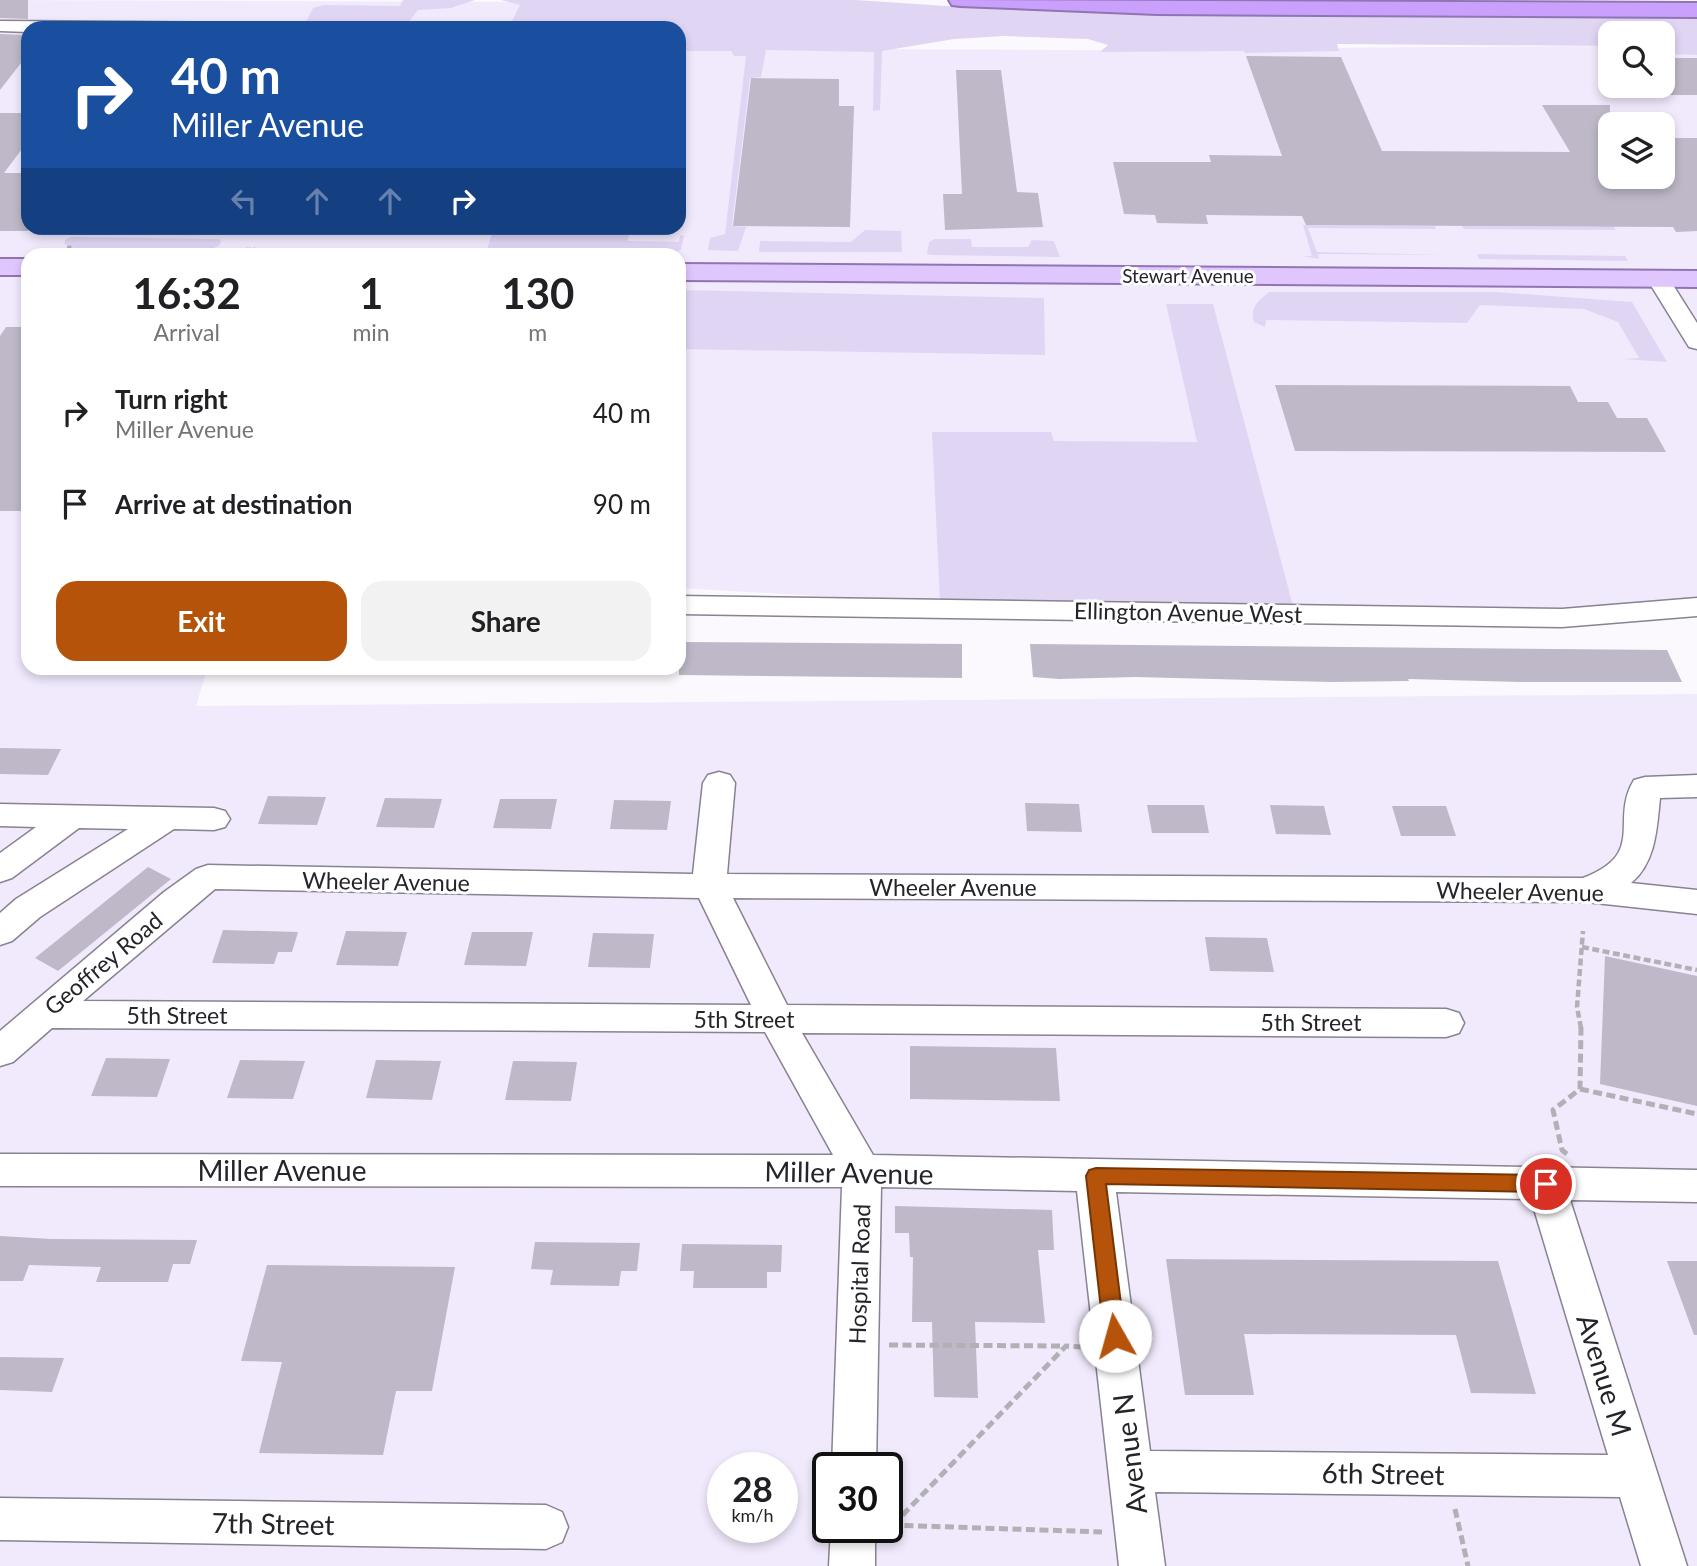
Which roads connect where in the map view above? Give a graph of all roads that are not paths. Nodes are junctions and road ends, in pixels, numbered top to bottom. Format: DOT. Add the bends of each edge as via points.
graph roads {
  1 [pos="960,0"];
  2 [pos="1697,10"];
  3 [pos="0,26"];
  4 [pos="21,26"];
  5 [pos="0,267"];
  6 [pos="21,267"];
  7 [pos="686,272"];
  8 [pos="1657,279"];
  9 [pos="1697,279"];
  10 [pos="1697,342"];
  11 [pos="686,605"];
  12 [pos="1697,607"];
  13 [pos="719,783"];
  14 [pos="1697,786"];
  15 [pos="0,815"];
  16 [pos="74,816"];
  17 [pos="168,818"];
  18 [pos="214,819"];
  19 [pos="0,870"];
  20 [pos="208,877"];
  21 [pos="709,885"];
  22 [pos="1586,890"];
  23 [pos="1697,902"];
  24 [pos="0,932"];
  25 [pos="43,1014"];
  26 [pos="776,1019"];
  27 [pos="1446,1023"];
  28 [pos="0,1052"];
  29 [pos="0,1170"];
  30 [pos="862,1171"];
  31 [pos="1559,1172"];
  32 [pos="1096,1176"];
  33 [pos="1697,1186"];
  34 [pos="854,1452"];
  35 [pos="1131,1471"];
  36 [pos="1636,1476"];
  37 [pos="0,1519"];
  38 [pos="546,1527"];
  39 [pos="867,1543"];
  40 [pos="1140,1550"];
  41 [pos="852,1566"];
  42 [pos="1664,1566"];
  1 -- 2 [label="highway" via="1198,7"];
  3 -- 4 [label="street"];
  5 -- 6 [label="main road"];
  7 -- 8 [label="main road, Stewart Avenue"];
  8 -- 9 [label="main road, Stewart Avenue"];
  8 -- 10 [label="street"];
  11 -- 12 [label="street, Ellington Avenue West" via="1562,618"];
  13 -- 21 [label="street"];
  14 -- 22 [label="street" via="1645,788 1638,839 1628,867"];
  15 -- 16 [label="street"];
  16 -- 17 [label="street"];
  16 -- 19 [label="street"];
  17 -- 18 [label="street"];
  17 -- 24 [label="street" via="28,908"];
  20 -- 21 [label="street, Wheeler Avenue"];
  20 -- 25 [label="street, Geoffrey Road"];
  21 -- 22 [label="street, Wheeler Avenue"];
  21 -- 26 [label="street, Hospital Road"];
  22 -- 23 [label="street, Wheeler Avenue"];
  25 -- 26 [label="street, 5th Street"];
  25 -- 28 [label="street, Geoffrey Road"];
  26 -- 27 [label="street, 5th Street"];
  26 -- 30 [label="street, Hospital Road"];
  29 -- 30 [label="street, Miller Avenue"];
  30 -- 32 [label="street, Miller Avenue"];
  30 -- 34 [label="street, Hospital Road"];
  31 -- 32 [label="street, Miller Avenue"];
  31 -- 33 [label="street, Miller Avenue"];
  31 -- 36 [label="street, Avenue M"];
  32 -- 35 [label="street, Avenue N"];
  35 -- 36 [label="street, 6th Street"];
  35 -- 40 [label="street, Avenue N"];
  36 -- 42 [label="street, Avenue M"];
  37 -- 38 [label="street, 7th Street"];
  39 -- 41 [label="street"];
}
